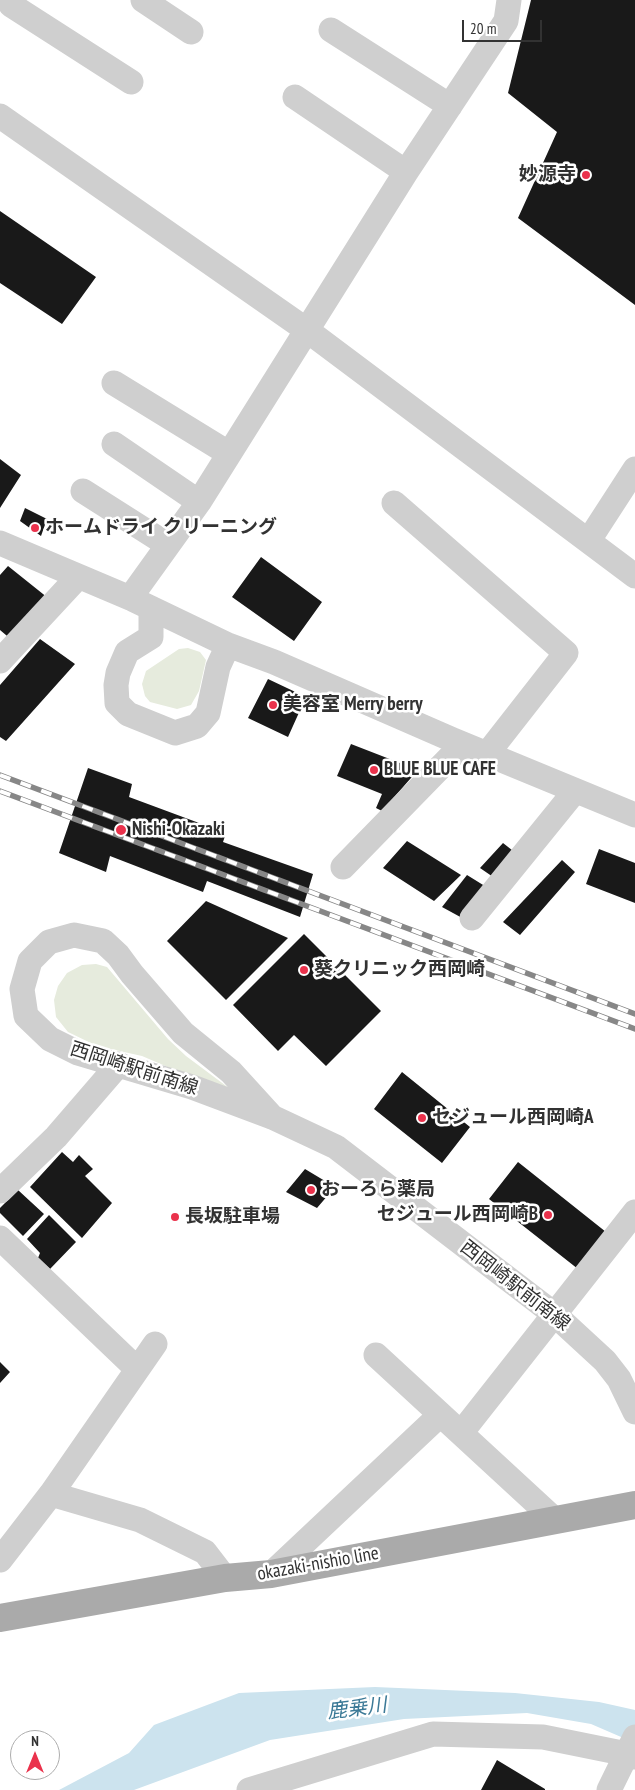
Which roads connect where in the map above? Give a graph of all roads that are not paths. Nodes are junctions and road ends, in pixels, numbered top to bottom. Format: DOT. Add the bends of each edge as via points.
graph roads {
  1 [pos="143,0"];
  2 [pos="509,0"];
  3 [pos="8,9"];
  4 [pos="331,30"];
  5 [pos="191,32"];
  6 [pos="131,82"];
  7 [pos="295,97"];
  8 [pos="450,106"];
  9 [pos="0,116"];
  10 [pos="406,172"];
  11 [pos="308,331"];
  12 [pos="114,383"];
  13 [pos="114,444"];
  14 [pos="228,453"];
  15 [pos="635,469"];
  16 [pos="83,491"];
  17 [pos="199,502"];
  18 [pos="394,503"];
  19 [pos="589,540"];
  20 [pos="0,543"];
  21 [pos="168,545"];
  22 [pos="635,576"];
  23 [pos="78,577"];
  24 [pos="141,603"];
  25 [pos="228,645"];
  26 [pos="0,661"];
  27 [pos="463,744"];
  28 [pos="487,754"];
  29 [pos="575,790"];
  30 [pos="635,816"];
  31 [pos="343,867"];
  32 [pos="472,918"];
  33 [pos="119,1064"];
  34 [pos="272,1117"];
  35 [pos="0,1191"];
  36 [pos="635,1212"];
  37 [pos="0,1238"];
  38 [pos="554,1314"];
  39 [pos="154,1344"];
  40 [pos="376,1355"];
  41 [pos="137,1370"];
  42 [pos="635,1412"];
  43 [pos="440,1415"];
  44 [pos="461,1433"];
  45 [pos="51,1494"];
  46 [pos="635,1505"];
  47 [pos="555,1520"];
  48 [pos="0,1560"];
  49 [pos="271,1574"];
  50 [pos="225,1578"];
  51 [pos="0,1618"];
  52 [pos="632,1749"];
  53 [pos="249,1790"];
  54 [pos="609,1790"];
  1 -- 5 [label="street"];
  2 -- 8 [label="street" via="506,21"];
  3 -- 6 [label="street"];
  4 -- 8 [label="street"];
  7 -- 10 [label="street"];
  8 -- 10 [label="street"];
  9 -- 11 [label="street"];
  10 -- 11 [label="street"];
  11 -- 14 [label="street"];
  11 -- 19 [label="street"];
  12 -- 14 [label="street"];
  13 -- 17 [label="street"];
  14 -- 17 [label="street"];
  15 -- 19 [label="street"];
  16 -- 21 [label="street"];
  17 -- 21 [label="street"];
  18 -- 28 [label="street" via="566,653"];
  19 -- 22 [label="street"];
  20 -- 23 [label="street"];
  21 -- 24 [label="street"];
  23 -- 24 [label="street"];
  23 -- 26 [label="street"];
  24 -- 25 [label="street"];
  24 -- 25 [label="street" via="151,636 127,652 116,685 117,703 128,714 175,734 197,726 208,713 218,667"];
  25 -- 27 [label="street"];
  27 -- 28 [label="street"];
  27 -- 31 [label="street"];
  28 -- 29 [label="street"];
  29 -- 30 [label="street"];
  29 -- 32 [label="street"];
  33 -- 34 [label="street, 西岡崎駅前南線"];
  33 -- 34 [label="street, 西岡崎駅前南線" via="78,1053 50,1039 26,1016 22,989 30,961 49,942 74,935 103,941 183,1033 231,1072"];
  33 -- 35 [label="street" via="56,1137"];
  34 -- 38 [label="street, 西岡崎駅前南線" via="336,1147"];
  36 -- 38 [label="street"];
  37 -- 41 [label="street"];
  38 -- 42 [label="street, 西岡崎駅前南線" via="605,1362 619,1379"];
  38 -- 44 [label="street"];
  39 -- 41 [label="street"];
  40 -- 43 [label="street"];
  41 -- 45 [label="street"];
  43 -- 44 [label="street"];
  43 -- 49 [label="street"];
  44 -- 47 [label="street"];
  45 -- 48 [label="street"];
  45 -- 50 [label="street" via="148,1524 205,1552"];
  46 -- 47 [label="main road, okazaki-nishio line"];
  47 -- 49 [label="main road, okazaki-nishio line"];
  49 -- 50 [label="main road, okazaki-nishio line"];
  50 -- 51 [label="main road, okazaki-nishio line"];
  52 -- 53 [label="street" via="543,1737 433,1734"];
  52 -- 54 [label="street"];
}
